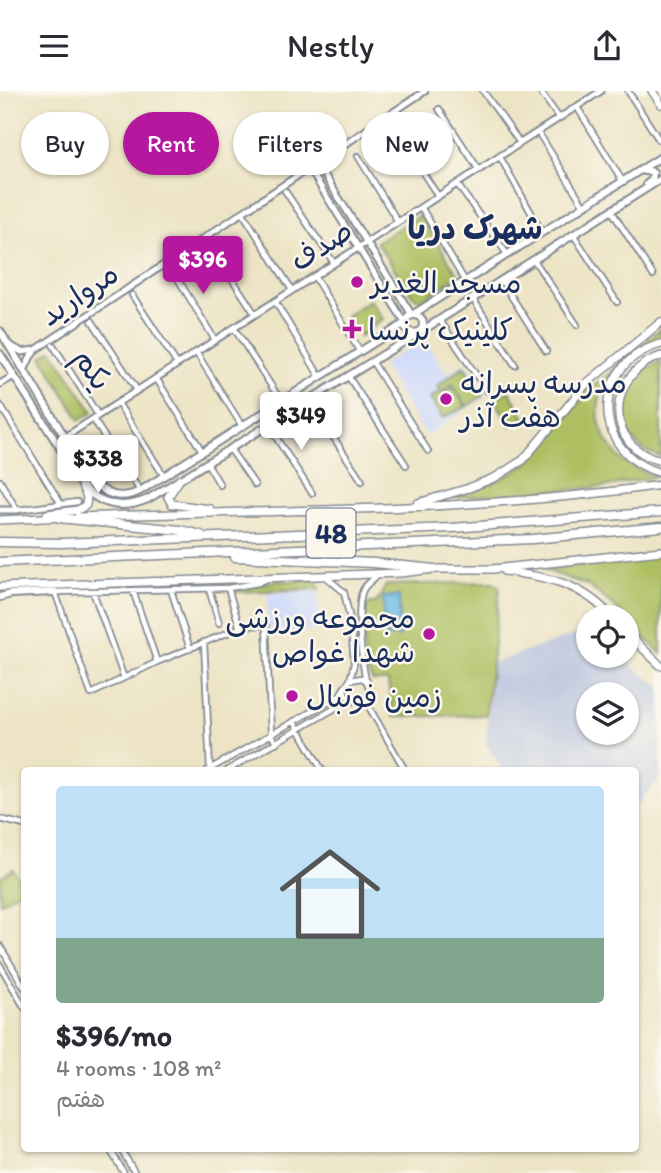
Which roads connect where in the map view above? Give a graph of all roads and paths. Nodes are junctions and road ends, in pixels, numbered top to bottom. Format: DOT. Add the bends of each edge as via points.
graph roads {
  1 [pos="425,91"];
  2 [pos="482,91"];
  3 [pos="540,91"];
  4 [pos="628,91"];
  5 [pos="652,91"];
  6 [pos="598,92"];
  7 [pos="661,104"];
  8 [pos="577,107"];
  9 [pos="439,109"];
  10 [pos="559,118"];
  11 [pos="538,132"];
  12 [pos="659,140"];
  13 [pos="347,143"];
  14 [pos="520,143"];
  15 [pos="358,156"];
  16 [pos="500,156"];
  17 [pos="661,157"];
  18 [pos="479,170"];
  19 [pos="642,171"];
  20 [pos="298,175"];
  21 [pos="313,175"];
  22 [pos="324,175"];
  23 [pos="424,175"];
  24 [pos="661,179"];
  25 [pos="624,183"];
  26 [pos="457,184"];
  27 [pos="285,191"];
  28 [pos="637,193"];
  29 [pos="438,196"];
  30 [pos="421,207"];
  31 [pos="584,207"];
  32 [pos="611,209"];
  33 [pos="244,215"];
  34 [pos="398,222"];
  35 [pos="543,233"];
  36 [pos="573,234"];
  37 [pos="207,240"];
  38 [pos="366,242"];
  39 [pos="358,248"];
  40 [pos="508,255"];
  41 [pos="533,259"];
  42 [pos="334,263"];
  43 [pos="170,266"];
  44 [pos="653,275"];
  45 [pos="314,276"];
  46 [pos="501,280"];
  47 [pos="465,282"];
  48 [pos="292,290"];
  49 [pos="132,295"];
  50 [pos="472,298"];
  51 [pos="275,301"];
  52 [pos="617,302"];
  53 [pos="255,314"];
  54 [pos="412,315"];
  55 [pos="439,319"];
  56 [pos="92,321"];
  57 [pos="661,322"];
  58 [pos="405,323"];
  59 [pos="577,325"];
  60 [pos="234,328"];
  61 [pos="0,331"];
  62 [pos="420,332"];
  63 [pos="215,339"];
  64 [pos="7,342"];
  65 [pos="661,344"];
  66 [pos="53,345"];
  67 [pos="37,349"];
  68 [pos="546,351"];
  69 [pos="196,352"];
  70 [pos="360,352"];
  71 [pos="0,354"];
  72 [pos="661,356"];
  73 [pos="372,361"];
  74 [pos="177,364"];
  75 [pos="515,365"];
  76 [pos="24,371"];
  77 [pos="14,376"];
  78 [pos="348,376"];
  79 [pos="320,377"];
  80 [pos="156,378"];
  81 [pos="0,384"];
  82 [pos="137,390"];
  83 [pos="485,390"];
  84 [pos="309,400"];
  85 [pos="281,401"];
  86 [pos="118,403"];
  87 [pos="0,405"];
  88 [pos="95,417"];
  89 [pos="268,425"];
  90 [pos="242,426"];
  91 [pos="65,437"];
  92 [pos="230,449"];
  93 [pos="428,450"];
  94 [pos="202,452"];
  95 [pos="661,461"];
  96 [pos="206,463"];
  97 [pos="406,465"];
  98 [pos="661,473"];
  99 [pos="77,475"];
  100 [pos="164,476"];
  101 [pos="90,478"];
  102 [pos="180,479"];
  103 [pos="0,481"];
  104 [pos="362,481"];
  105 [pos="83,484"];
  106 [pos="220,485"];
  107 [pos="255,485"];
  108 [pos="661,485"];
  109 [pos="140,491"];
  110 [pos="312,493"];
  111 [pos="77,502"];
  112 [pos="61,504"];
  113 [pos="404,506"];
  114 [pos="0,510"];
  115 [pos="17,510"];
  116 [pos="242,512"];
  117 [pos="661,512"];
  118 [pos="59,518"];
  119 [pos="28,519"];
  120 [pos="0,520"];
  121 [pos="661,527"];
  122 [pos="214,538"];
  123 [pos="0,543"];
  124 [pos="661,551"];
  125 [pos="211,555"];
  126 [pos="0,562"];
  127 [pos="434,569"];
  128 [pos="493,569"];
  129 [pos="379,573"];
  130 [pos="325,575"];
  131 [pos="270,577"];
  132 [pos="22,586"];
  133 [pos="0,587"];
  134 [pos="52,588"];
  135 [pos="228,588"];
  136 [pos="209,589"];
  137 [pos="171,590"];
  138 [pos="133,591"];
  139 [pos="93,592"];
  140 [pos="37,593"];
  141 [pos="0,597"];
  142 [pos="601,605"];
  143 [pos="219,624"];
  144 [pos="239,625"];
  145 [pos="204,642"];
  146 [pos="639,645"];
  147 [pos="190,649"];
  148 [pos="157,662"];
  149 [pos="661,666"];
  150 [pos="124,678"];
  151 [pos="350,680"];
  152 [pos="366,681"];
  153 [pos="344,688"];
  154 [pos="365,700"];
  155 [pos="352,701"];
  156 [pos="294,721"];
  157 [pos="299,729"];
  158 [pos="271,734"];
  159 [pos="276,743"];
  160 [pos="232,756"];
  161 [pos="209,767"];
  162 [pos="213,767"];
  163 [pos="239,767"];
  164 [pos="320,767"];
  165 [pos="403,767"];
  166 [pos="0,819"];
  167 [pos="21,824"];
  168 [pos="0,946"];
  169 [pos="0,965"];
  170 [pos="21,983"];
  171 [pos="21,1002"];
  172 [pos="111,1152"];
  173 [pos="122,1152"];
  174 [pos="124,1173"];
  175 [pos="135,1173"];
  1 -- 13 [label="street, مروارید"];
  2 -- 14 [label="street"];
  3 -- 10 [label="street"];
  4 -- 12 [label="street"];
  5 -- 7 [label="main road"];
  6 -- 8 [label="street, صدف"];
  8 -- 10 [label="street, صدف"];
  8 -- 25 [label="street"];
  9 -- 18 [label="street"];
  10 -- 11 [label="street, صدف"];
  11 -- 14 [label="street, صدف"];
  11 -- 31 [label="street"];
  14 -- 16 [label="street, صدف"];
  15 -- 34 [label="street"];
  16 -- 18 [label="street, صدف"];
  16 -- 35 [label="street"];
  17 -- 19 [label="main road"];
  18 -- 26 [label="street, صدف"];
  19 -- 25 [label="main road"];
  19 -- 28 [label="main road" via="650,170 654,177"];
  20 -- 67 [label="street, مروارید"];
  21 -- 39 [label="street"];
  22 -- 38 [label="street"];
  23 -- 29 [label="street"];
  24 -- 28 [label="main road"];
  25 -- 31 [label="main road"];
  26 -- 29 [label="street, صدف"];
  26 -- 40 [label="street"];
  27 -- 42 [label="street"];
  28 -- 32 [label="main road"];
  29 -- 30 [label="street, صدف"];
  30 -- 34 [label="street, صدف"];
  30 -- 47 [label="street"];
  31 -- 35 [label="main road"];
  32 -- 36 [label="main road"];
  32 -- 44 [label="street"];
  33 -- 48 [label="street"];
  34 -- 38 [label="street, صدف"];
  35 -- 40 [label="main road"];
  36 -- 41 [label="main road"];
  36 -- 52 [label="street"];
  37 -- 53 [label="street"];
  38 -- 39 [label="street, صدف"];
  38 -- 54 [label="street"];
  39 -- 42 [label="street, صدف"];
  39 -- 58 [label="street"];
  40 -- 47 [label="main road"];
  41 -- 46 [label="main road"];
  41 -- 59 [label="street"];
  42 -- 45 [label="street, صدف"];
  43 -- 63 [label="street"];
  45 -- 48 [label="street, صدف"];
  45 -- 70 [label="street"];
  46 -- 50 [label="main road"];
  46 -- 68 [label="street"];
  47 -- 54 [label="main road"];
  48 -- 51 [label="street, صدف"];
  49 -- 74 [label="street"];
  50 -- 55 [label="main road"];
  50 -- 75 [label="street"];
  51 -- 53 [label="street, صدف"];
  51 -- 79 [label="street"];
  53 -- 60 [label="street, صدف"];
  54 -- 58 [label="main road"];
  54 -- 62 [label="main road" via="423,320"];
  55 -- 62 [label="main road"];
  55 -- 83 [label="street"];
  56 -- 82 [label="street"];
  57 -- 113 [label="main road" via="586,383 533,451 514,467 454,494"];
  58 -- 62 [label="main road" via="408,331"];
  58 -- 70 [label="main road"];
  60 -- 63 [label="street, صدف"];
  60 -- 85 [label="street"];
  61 -- 64 [label="main road"];
  62 -- 73 [label="main road"];
  63 -- 69 [label="street, صدف"];
  64 -- 67 [label="street" via="22,352"];
  64 -- 76 [label="main road"];
  65 -- 98 [label="main road" via="640,352 622,368 614,380 608,409 610,428 625,454"];
  66 -- 88 [label="street, یکم"];
  67 -- 76 [label="street"];
  69 -- 74 [label="street, صدف"];
  69 -- 90 [label="street"];
  70 -- 79 [label="main road"];
  71 -- 77 [label="main road"];
  72 -- 95 [label="main road" via="635,369 618,409 628,440 643,454"];
  73 -- 78 [label="main road"];
  73 -- 93 [label="street"];
  74 -- 80 [label="street, صدف"];
  76 -- 91 [label="main road"];
  77 -- 81 [label="street"];
  77 -- 99 [label="main road"];
  78 -- 84 [label="main road"];
  78 -- 97 [label="street"];
  79 -- 85 [label="main road"];
  80 -- 82 [label="street, صدف"];
  80 -- 94 [label="street"];
  82 -- 86 [label="street, صدف"];
  84 -- 89 [label="main road"];
  84 -- 104 [label="street"];
  85 -- 90 [label="main road"];
  86 -- 88 [label="street, صدف"];
  86 -- 100 [label="street"];
  87 -- 112 [label="street"];
  88 -- 91 [label="street, صدف"];
  88 -- 109 [label="street, یکم"];
  89 -- 92 [label="main road"];
  89 -- 110 [label="street"];
  90 -- 94 [label="main road"];
  91 -- 101 [label="main road"];
  92 -- 96 [label="main road"];
  92 -- 107 [label="street"];
  94 -- 100 [label="main road"];
  96 -- 102 [label="main road"];
  96 -- 106 [label="street"];
  99 -- 105 [label="main road"];
  99 -- 119 [label="main road" via="87,497 84,507"];
  100 -- 109 [label="main road"];
  101 -- 105 [label="main road" via="89,484"];
  101 -- 109 [label="main road" via="103,492 117,497"];
  102 -- 105 [label="main road" via="142,501 115,505 93,495"];
  102 -- 116 [label="main road" via="168,497 172,504"];
  103 -- 115 [label="street"];
  108 -- 113 [label="main road"];
  111 -- 112 [label="street"];
  112 -- 115 [label="street"];
  113 -- 116 [label="main road"];
  114 -- 115 [label="street"];
  116 -- 118 [label="main road"];
  117 -- 122 [label="highway, 48" via="452,529"];
  118 -- 119 [label="main road"];
  118 -- 122 [label="highway" via="180,530"];
  119 -- 120 [label="main road"];
  121 -- 125 [label="highway, 48" via="532,539"];
  122 -- 123 [label="highway, 48"];
  124 -- 128 [label="main road"];
  125 -- 126 [label="highway, 48"];
  125 -- 127 [label="highway"];
  127 -- 128 [label="main road"];
  127 -- 129 [label="main road"];
  128 -- 142 [label="main road" via="553,579"];
  129 -- 130 [label="main road"];
  129 -- 152 [label="street" via="363,590 360,609"];
  130 -- 131 [label="main road"];
  130 -- 151 [label="street" via="344,592 354,664"];
  131 -- 134 [label="main road"];
  131 -- 135 [label="street"];
  132 -- 133 [label="main road"];
  132 -- 134 [label="main road"];
  132 -- 140 [label="main road"];
  134 -- 139 [label="street"];
  134 -- 140 [label="main road"];
  134 -- 150 [label="street" via="92,694"];
  135 -- 136 [label="street"];
  135 -- 144 [label="street"];
  136 -- 137 [label="street"];
  136 -- 143 [label="street"];
  137 -- 138 [label="street"];
  137 -- 147 [label="street"];
  138 -- 139 [label="street"];
  138 -- 148 [label="street"];
  139 -- 150 [label="street"];
  140 -- 141 [label="main road"];
  145 -- 148 [label="street"];
  145 -- 158 [label="street" via="244,627 266,625"];
  145 -- 161 [label="street"];
  146 -- 149 [label="main road"];
  148 -- 150 [label="street"];
  151 -- 152 [label="street"];
  151 -- 153 [label="street"];
  152 -- 154 [label="street" via="370,694"];
  153 -- 155 [label="street"];
  153 -- 156 [label="street" via="339,696"];
  154 -- 155 [label="street"];
  154 -- 165 [label="street"];
  155 -- 157 [label="street"];
  156 -- 157 [label="street"];
  156 -- 158 [label="street"];
  157 -- 159 [label="street"];
  157 -- 164 [label="street"];
  158 -- 159 [label="street"];
  158 -- 160 [label="street"];
  159 -- 163 [label="street"];
  160 -- 162 [label="street"];
  160 -- 163 [label="street"];
  166 -- 167 [label="street"];
  168 -- 170 [label="street"];
  169 -- 171 [label="street"];
  172 -- 174 [label="street"];
  173 -- 175 [label="street"];
}
